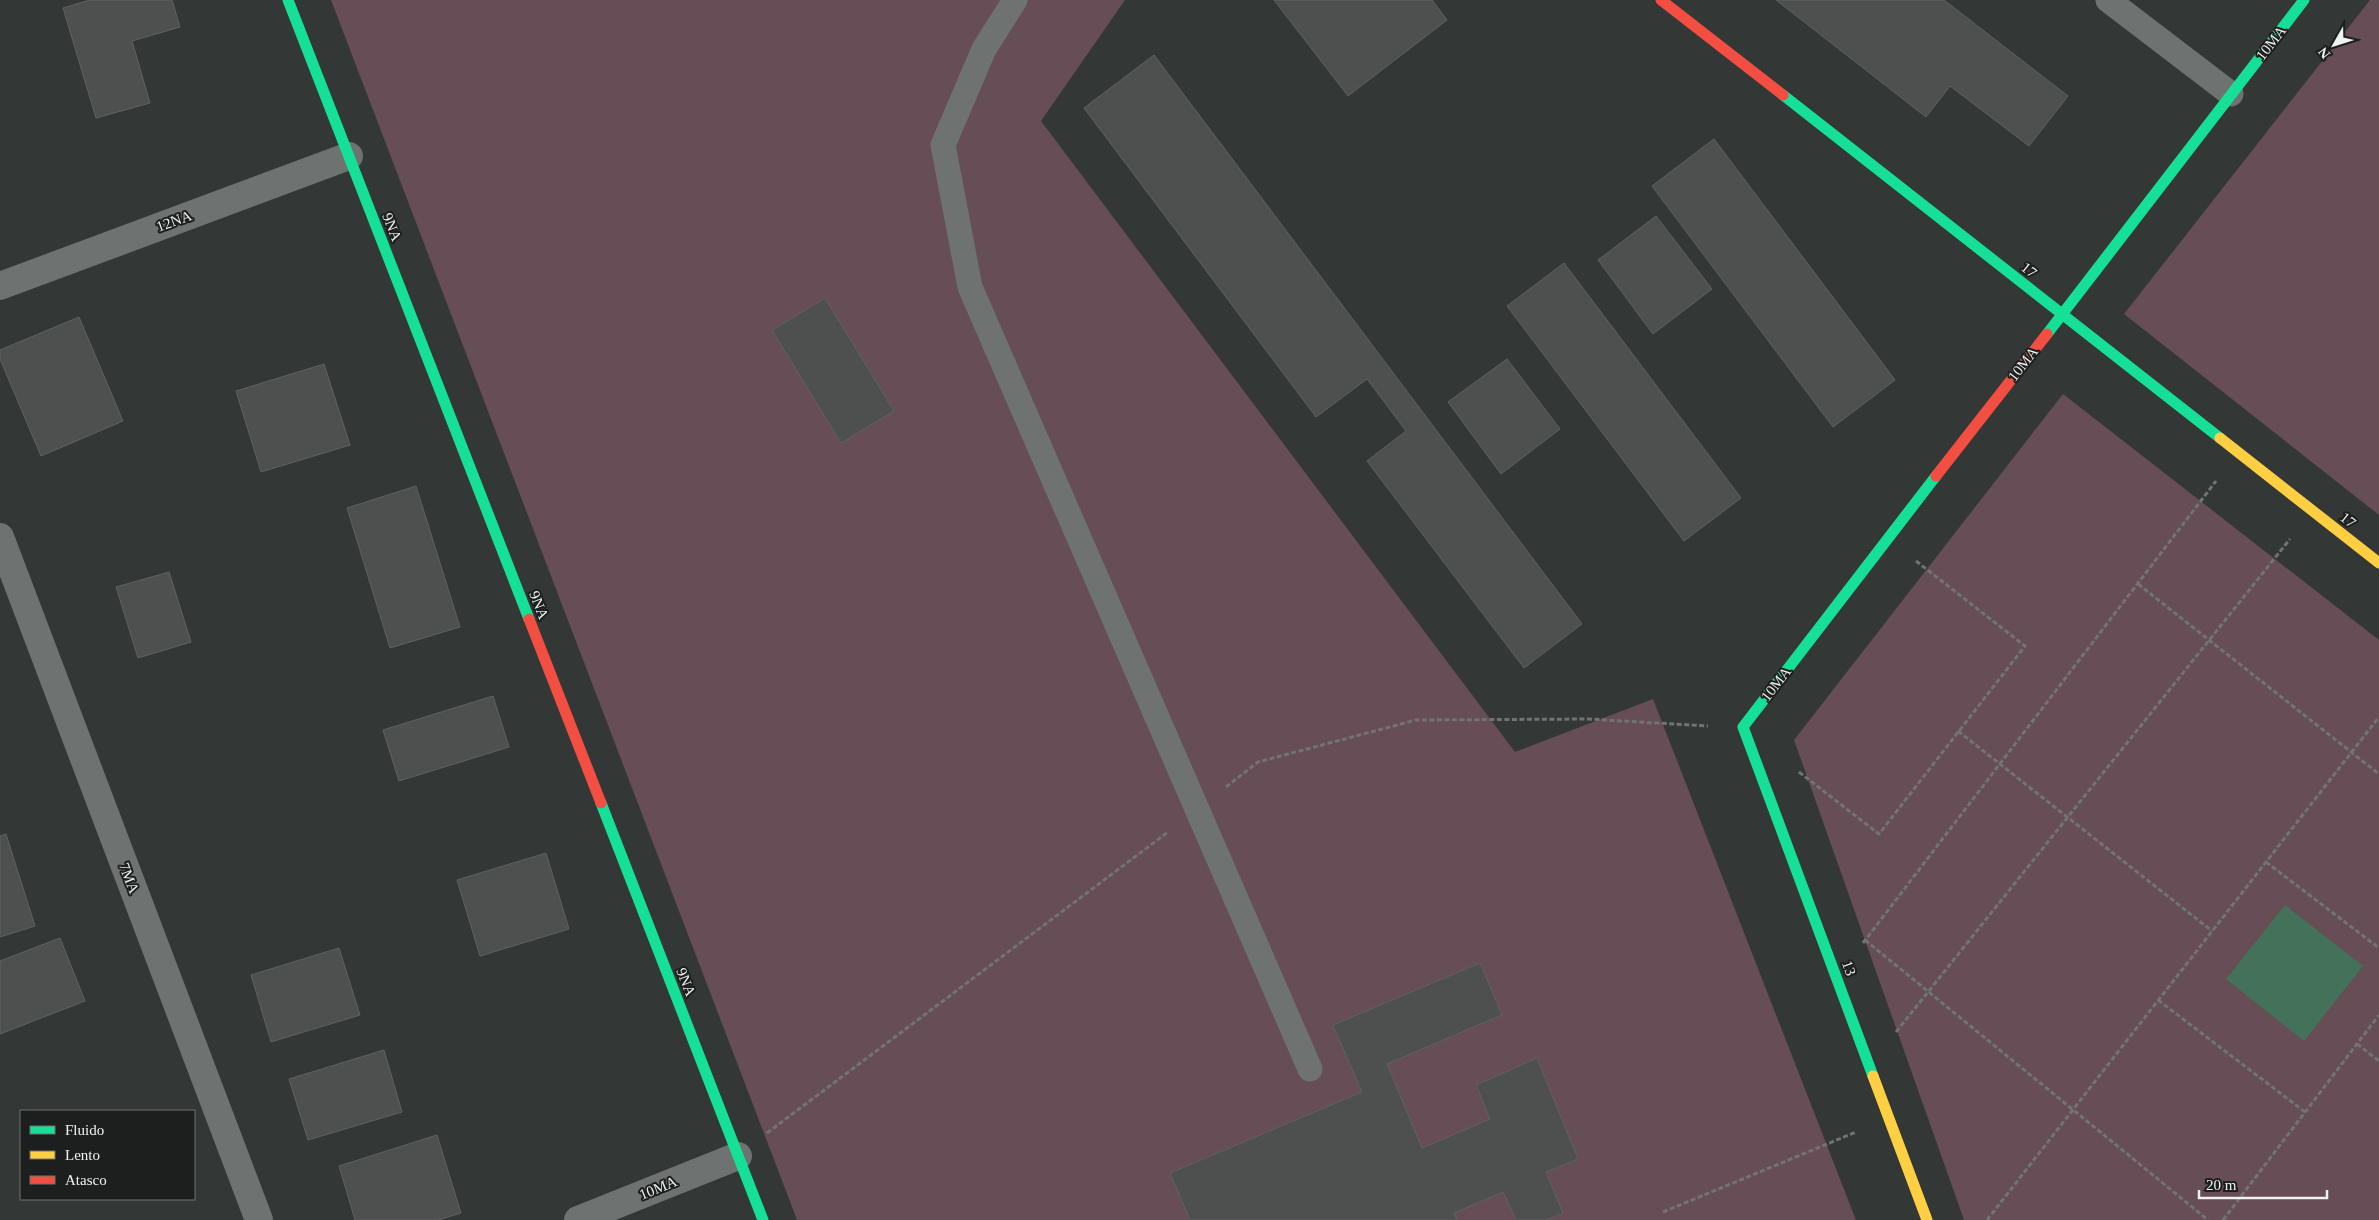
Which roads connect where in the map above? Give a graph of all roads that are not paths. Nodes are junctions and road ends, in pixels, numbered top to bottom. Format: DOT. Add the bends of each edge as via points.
graph roads {
  1 [pos="288,0"];
  2 [pos="1015,0"];
  3 [pos="1661,0"];
  4 [pos="2108,0"];
  5 [pos="2304,0"];
  6 [pos="2231,94"];
  7 [pos="349,156"];
  8 [pos="0,286"];
  9 [pos="2062,314"];
  10 [pos="0,537"];
  11 [pos="2379,564"];
  12 [pos="1742,727"];
  13 [pos="1310,1069"];
  14 [pos="738,1156"];
  15 [pos="259,1220"];
  16 [pos="578,1220"];
  17 [pos="763,1220"];
  18 [pos="1927,1220"];
  1 -- 7 [label="street, 9NA"];
  2 -- 13 [label="lane" via="984,49 943,144 970,287"];
  3 -- 9 [label="street, 17"];
  4 -- 6 [label="lane"];
  5 -- 6 [label="street, 10MA"];
  6 -- 9 [label="street, 10MA"];
  7 -- 8 [label="street, 12NA"];
  7 -- 14 [label="street, 9NA"];
  9 -- 11 [label="street, 17"];
  9 -- 12 [label="street, 10MA"];
  10 -- 15 [label="street, 7MA"];
  12 -- 18 [label="street, 13"];
  14 -- 16 [label="street, 10MA"];
  14 -- 17 [label="street, 9NA"];
}
